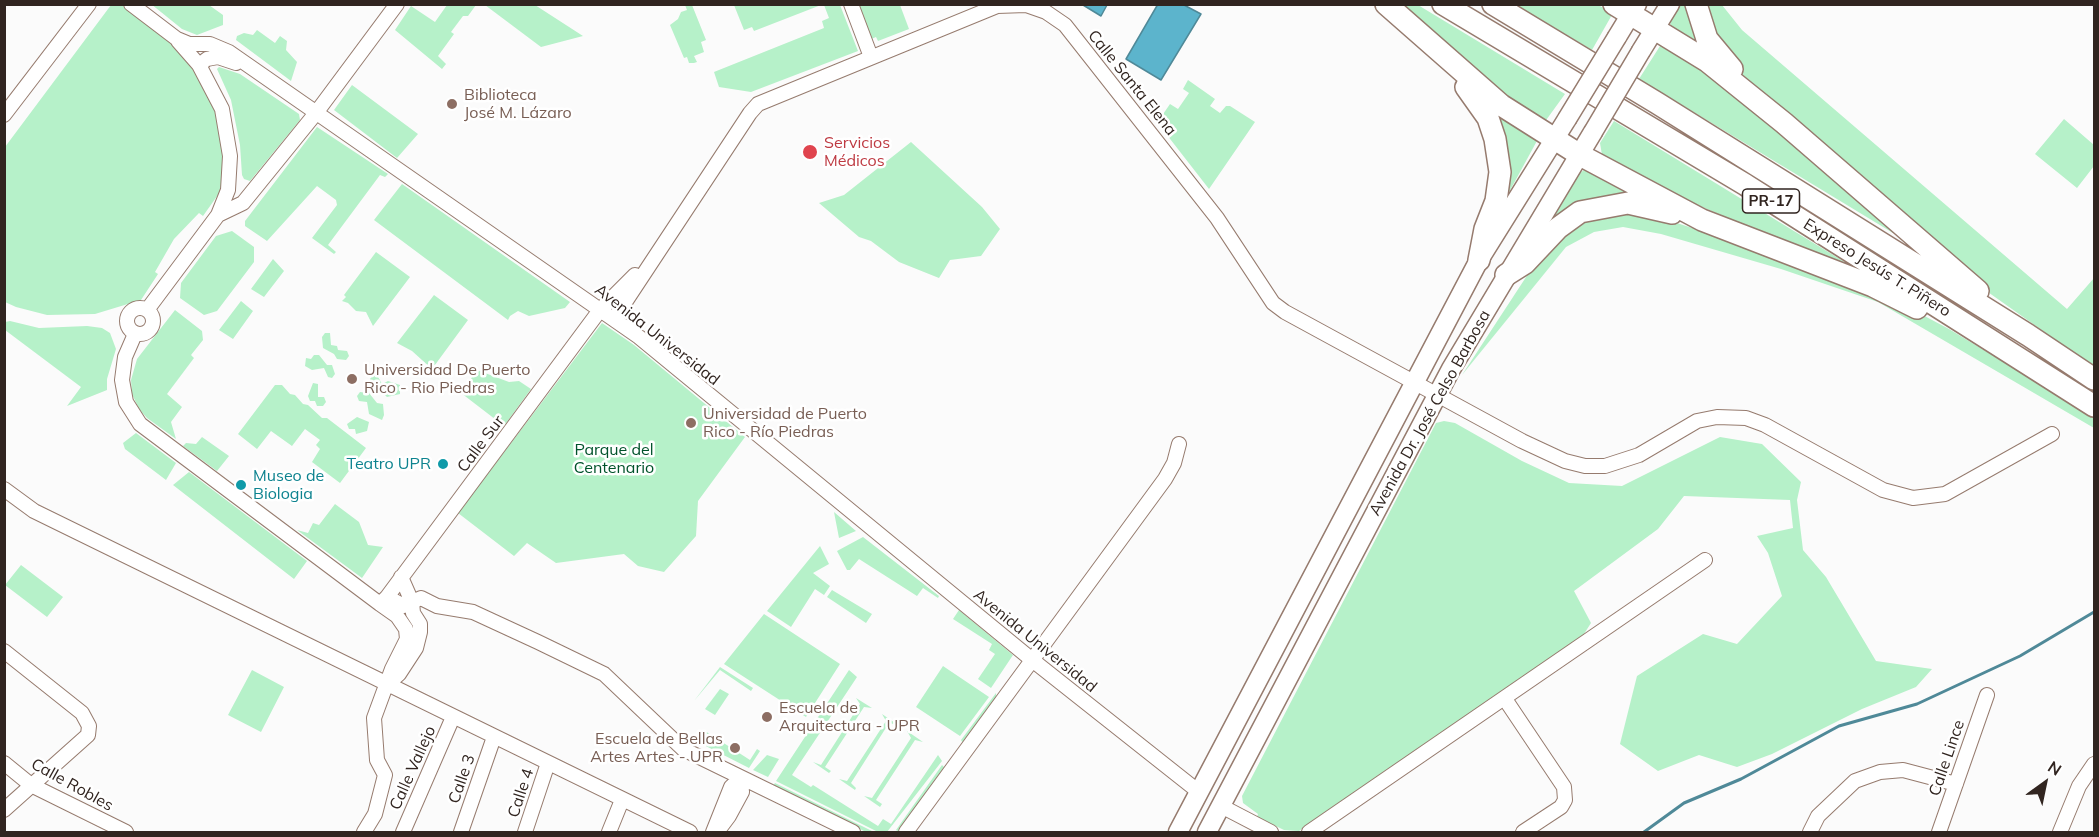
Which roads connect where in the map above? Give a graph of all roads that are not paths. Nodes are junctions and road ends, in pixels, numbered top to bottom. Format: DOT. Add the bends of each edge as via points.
graph roads {
  1 [pos="89,4"];
  2 [pos="131,4"];
  3 [pos="397,4"];
  4 [pos="851,4"];
  5 [pos="1386,4"];
  6 [pos="1443,4"];
  7 [pos="1493,4"];
  8 [pos="1670,4"];
  9 [pos="1696,4"];
  10 [pos="1627,8"];
  11 [pos="1655,28"];
  12 [pos="177,39"];
  13 [pos="1439,54"];
  14 [pos="871,57"];
  15 [pos="199,65"];
  16 [pos="244,65"];
  17 [pos="316,113"];
  18 [pos="5,115"];
  19 [pos="1784,123"];
  20 [pos="1554,140"];
  21 [pos="1580,155"];
  22 [pos="218,214"];
  23 [pos="1702,220"];
  24 [pos="655,254"];
  25 [pos="1479,260"];
  26 [pos="1506,275"];
  27 [pos="600,310"];
  28 [pos="614,319"];
  29 [pos="2028,334"];
  30 [pos="2013,355"];
  31 [pos="2094,379"];
  32 [pos="1412,382"];
  33 [pos="1437,395"];
  34 [pos="2094,406"];
  35 [pos="2052,434"];
  36 [pos="1179,444"];
  37 [pos="4,489"];
  38 [pos="1705,560"];
  39 [pos="401,577"];
  40 [pos="384,600"];
  41 [pos="412,602"];
  42 [pos="1298,602"];
  43 [pos="1322,614"];
  44 [pos="4,651"];
  45 [pos="1031,659"];
  46 [pos="387,685"];
  47 [pos="1987,695"];
  48 [pos="1505,699"];
  49 [pos="453,717"];
  50 [pos="495,737"];
  51 [pos="4,764"];
  52 [pos="548,764"];
  53 [pos="2094,764"];
  54 [pos="741,778"];
  55 [pos="1956,784"];
  56 [pos="32,785"];
  57 [pos="1199,792"];
  58 [pos="622,800"];
  59 [pos="1221,806"];
  60 [pos="4,810"];
  61 [pos="126,832"];
  62 [pos="364,832"];
  63 [pos="403,832"];
  64 [pos="461,832"];
  65 [pos="525,832"];
  66 [pos="609,832"];
  67 [pos="690,832"];
  68 [pos="715,832"];
  69 [pos="853,832"];
  70 [pos="906,832"];
  71 [pos="1178,832"];
  72 [pos="1207,832"];
  73 [pos="1267,832"];
  74 [pos="1309,832"];
  75 [pos="1523,832"];
  76 [pos="1810,832"];
  77 [pos="1939,832"];
  78 [pos="2060,832"];
  1 -- 18 [label="street"];
  2 -- 12 [label="street, Avenida Universidad"];
  3 -- 17 [label="street"];
  4 -- 14 [label="street"];
  5 -- 13 [label="highway"];
  6 -- 30 [label="highway, Expreso Jesús T. Piñero / PR-17" via="1746,185"];
  7 -- 29 [label="highway, Expreso Jesús T. Piñero / PR-17"];
  8 -- 11 [label="main road, Avenida Dr. José Celso Barbosa"];
  9 -- 19 [label="highway" via="1700,24 1716,53"];
  10 -- 11 [label="highway"];
  10 -- 20 [label="main road, Avenida Dr. José Celso Barbosa, bridge" via="1617,37"];
  11 -- 19 [label="highway" via="1707,61"];
  11 -- 21 [label="main road, Avenida Dr. José Celso Barbosa, bridge"];
  12 -- 15 [label="street"];
  12 -- 16 [label="street, Avenida Universidad" via="220,47"];
  13 -- 20 [label="highway" via="1501,105"];
  13 -- 25 [label="highway" via="1488,118 1499,157 1496,201"];
  14 -- 24 [label="street, Calle Santa Elena" via="758,104"];
  14 -- 32 [label="street, Calle Santa Elena" via="997,6 1026,5 1047,12 1065,26 1148,127 1217,218 1273,303"];
  15 -- 16 [label="street, Avenida Universidad" via="218,57"];
  15 -- 22 [label="street" via="222,109 231,156 228,190"];
  16 -- 17 [label="street, Avenida Universidad"];
  17 -- 22 [label="street" via="243,203"];
  17 -- 27 [label="street, Avenida Universidad"];
  19 -- 29 [label="highway"];
  20 -- 21 [label="highway"];
  20 -- 25 [label="main road, Avenida Dr. José Celso Barbosa"];
  21 -- 23 [label="highway"];
  21 -- 26 [label="main road, Avenida Dr. José Celso Barbosa"];
  22 -- 40 [label="street" via="147,310 152,316 152,327 145,334 135,334 125,357 123,395 140,424"];
  23 -- 26 [label="highway" via="1628,203 1602,206 1580,213 1558,228 1525,263"];
  23 -- 30 [label="highway" via="1873,286"];
  24 -- 27 [label="street, Calle Santa Elena"];
  24 -- 28 [label="street, Calle Santa Elena"];
  25 -- 32 [label="main road, Avenida Dr. José Celso Barbosa"];
  26 -- 33 [label="main road, Avenida Dr. José Celso Barbosa"];
  27 -- 28 [label="street, Avenida Universidad"];
  27 -- 39 [label="street, Calle Sur"];
  28 -- 45 [label="street, Avenida Universidad"];
  29 -- 31 [label="highway, Expreso Jesús T. Piñero / PR-17"];
  30 -- 34 [label="highway, Expreso Jesús T. Piñero / PR-17"];
  32 -- 33 [label="street, Calle Santa Elena"];
  32 -- 42 [label="main road, Avenida Dr. José Celso Barbosa"];
  33 -- 35 [label="street, Calle Santa Elena" via="1522,441 1585,466 1605,466 1639,455 1697,421 1746,418 1883,490 1913,498 1945,495"];
  33 -- 43 [label="main road, Avenida Dr. José Celso Barbosa"];
  36 -- 45 [label="street" via="1165,479"];
  37 -- 46 [label="street" via="34,510"];
  38 -- 48 [label="street"];
  39 -- 40 [label="street, Calle Sur"];
  39 -- 41 [label="street"];
  40 -- 41 [label="street" via="404,606"];
  40 -- 46 [label="street" via="406,629 407,639"];
  41 -- 46 [label="street" via="420,632 416,648"];
  41 -- 54 [label="street" via="421,598 437,606 473,612 604,674 674,743"];
  42 -- 43 [label="main road"];
  42 -- 57 [label="main road, Avenida Dr. José Celso Barbosa"];
  43 -- 59 [label="main road, Avenida Dr. José Celso Barbosa"];
  44 -- 56 [label="street" via="82,713 89,726 88,735"];
  45 -- 57 [label="street, Avenida Universidad"];
  45 -- 70 [label="street"];
  46 -- 49 [label="street"];
  46 -- 62 [label="street" via="374,718 377,759 385,775 375,814"];
  47 -- 55 [label="street, Calle Lince"];
  48 -- 74 [label="street"];
  48 -- 75 [label="street" via="1564,787 1561,807"];
  49 -- 50 [label="street"];
  49 -- 63 [label="street, Calle Vallejo"];
  50 -- 52 [label="street"];
  50 -- 64 [label="street, Calle 3"];
  51 -- 56 [label="street, Calle Robles"];
  52 -- 58 [label="street"];
  52 -- 65 [label="street, Calle 4"];
  53 -- 78 [label="street" via="2079,786"];
  54 -- 68 [label="street" via="731,787 719,811"];
  54 -- 69 [label="street"];
  55 -- 76 [label="street" via="1903,770 1880,772 1856,782 1818,816"];
  55 -- 77 [label="street, Calle Lince"];
  56 -- 60 [label="street"];
  56 -- 61 [label="street, Calle Robles"];
  57 -- 71 [label="main road, Avenida Dr. José Celso Barbosa"];
  58 -- 66 [label="street"];
  58 -- 67 [label="street"];
  59 -- 72 [label="main road, Avenida Dr. José Celso Barbosa"];
  59 -- 73 [label="street"];
}
